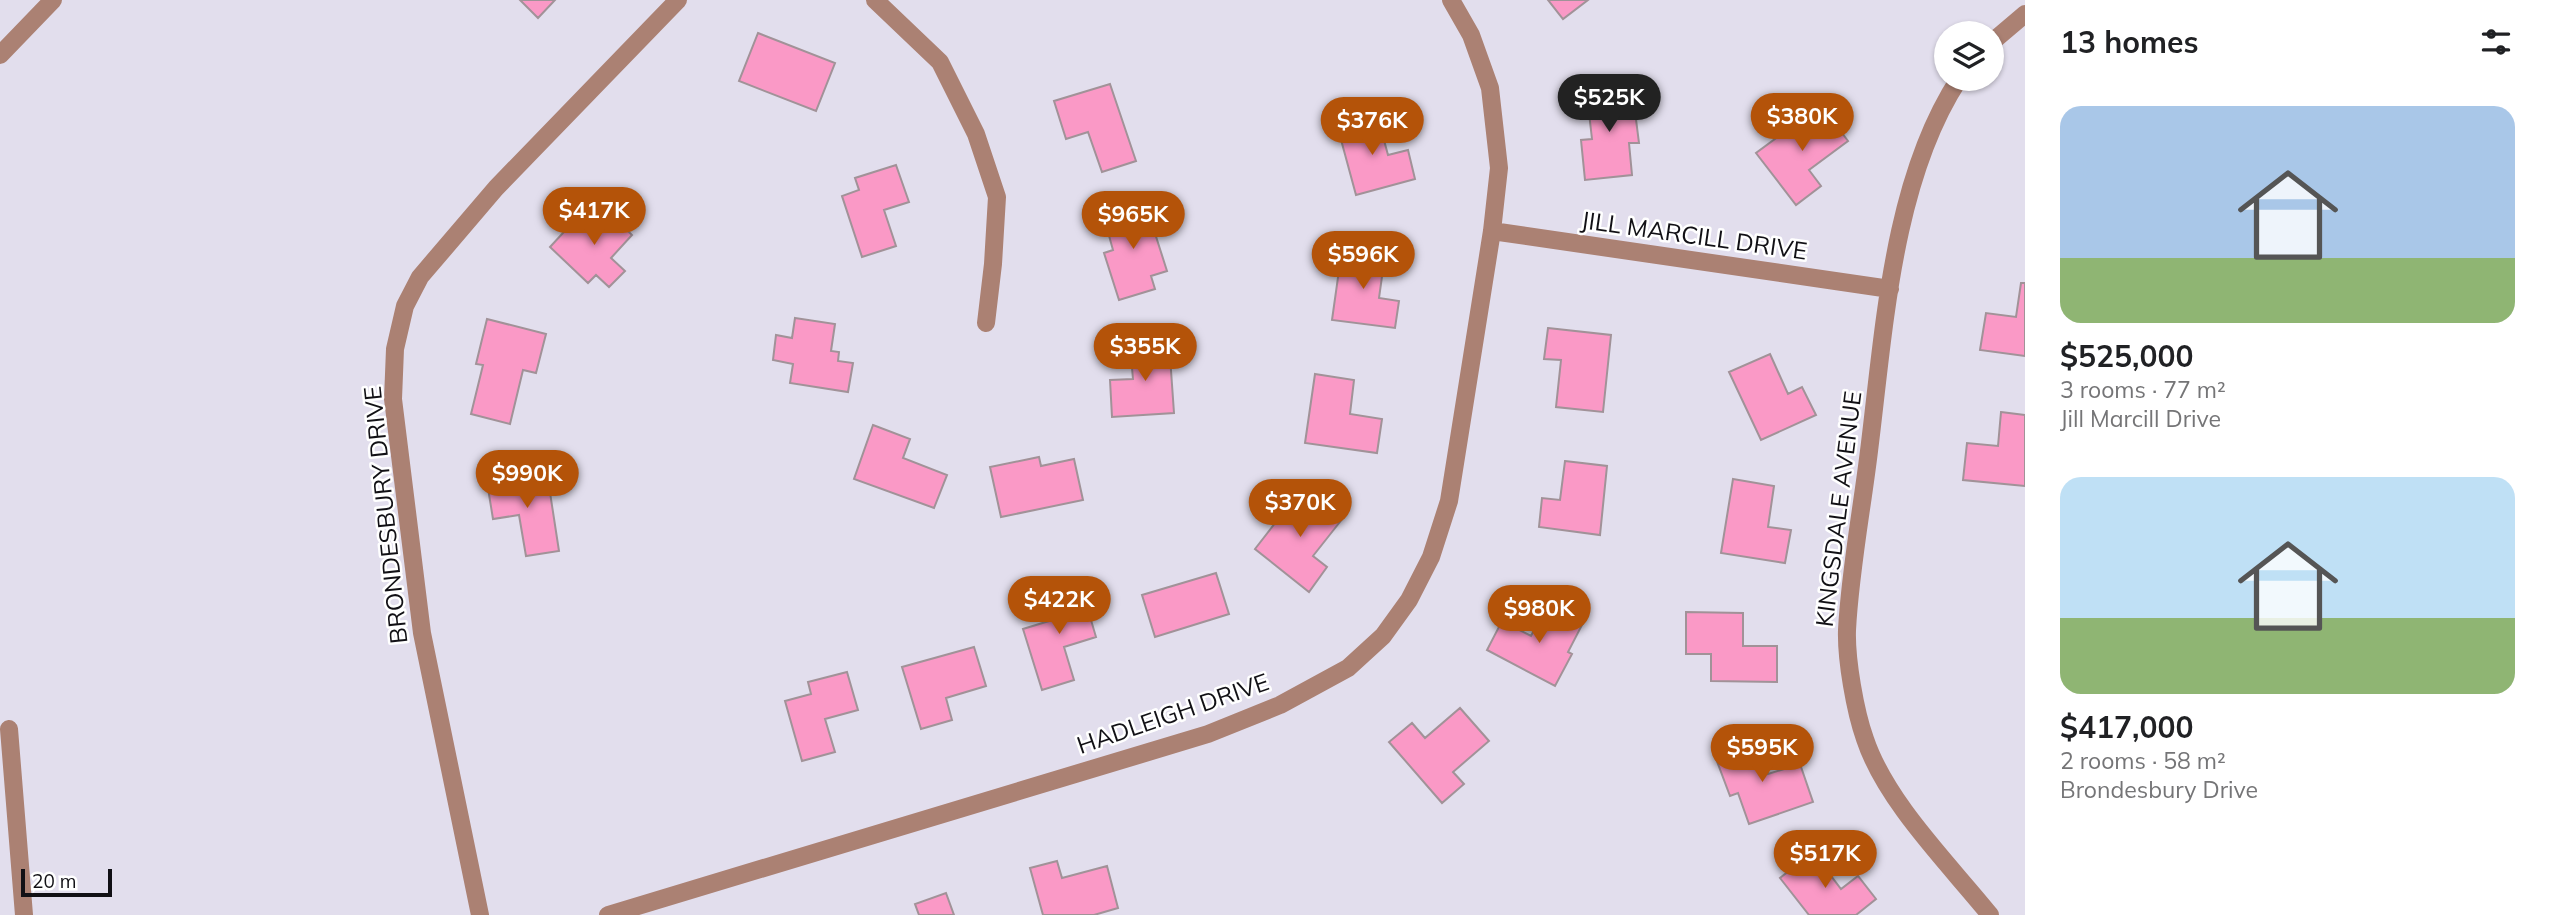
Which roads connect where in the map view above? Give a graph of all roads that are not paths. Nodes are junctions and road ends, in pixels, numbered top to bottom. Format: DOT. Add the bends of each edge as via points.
graph roads {
  1 [pos="53,0"];
  2 [pos="678,0"];
  3 [pos="875,0"];
  4 [pos="1451,0"];
  5 [pos="2025,14"];
  6 [pos="2004,32"];
  7 [pos="0,55"];
  8 [pos="1951,91"];
  9 [pos="1492,231"];
  10 [pos="1890,289"];
  11 [pos="986,323"];
  12 [pos="9,729"];
  13 [pos="24,915"];
  14 [pos="480,915"];
  15 [pos="608,915"];
  16 [pos="1990,915"];
  1 -- 7 [label="street"];
  2 -- 14 [label="street, BRONDESBURY DRIVE" via="496,188 420,277 405,306 395,349 393,400 422,633"];
  3 -- 11 [label="street" via="940,62 976,134 997,197"];
  4 -- 9 [label="street, HADLEIGH DRIVE" via="1471,35 1490,88 1499,168"];
  5 -- 6 [label="street"];
  8 -- 10 [label="street, KINGSDALE AVENUE" via="1910,187"];
  9 -- 10 [label="street, JILL MARCILL DRIVE"];
  9 -- 15 [label="street, HADLEIGH DRIVE" via="1449,500 1431,557 1389,627 1348,668 1280,705 1208,734"];
  10 -- 16 [label="street, KINGSDALE AVENUE" via="1847,632 1853,691 1865,740 1894,797"];
  12 -- 13 [label="street"];
}
